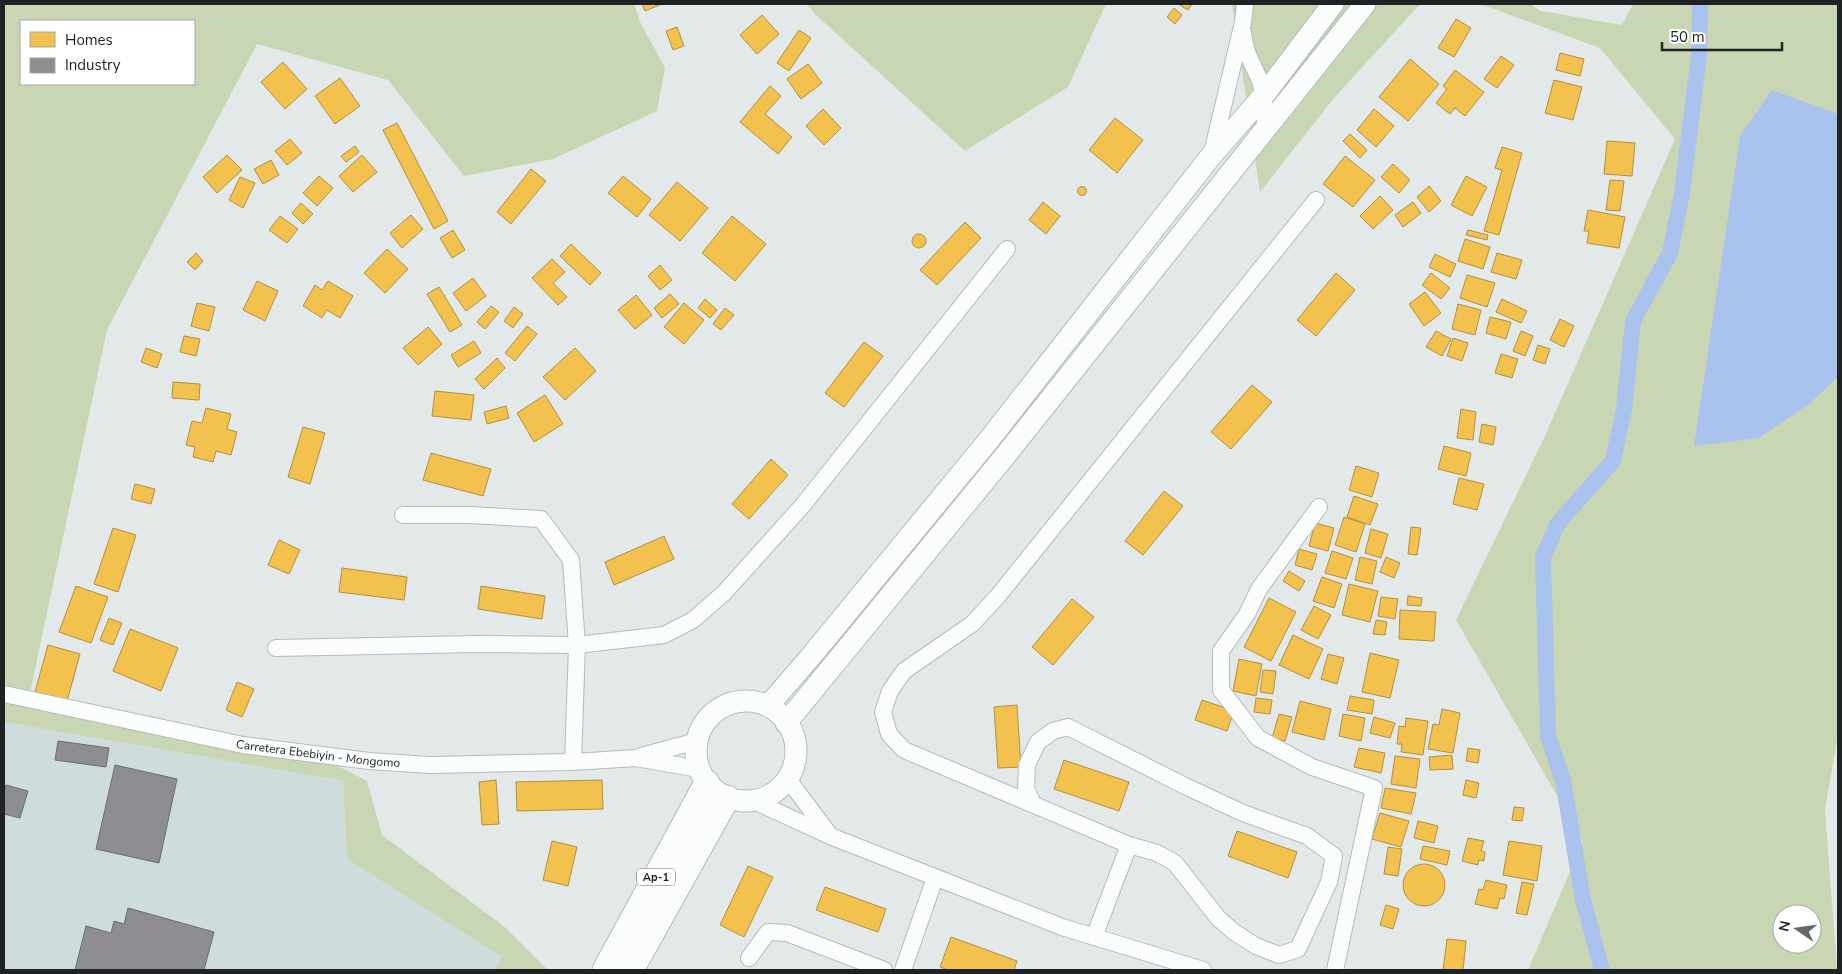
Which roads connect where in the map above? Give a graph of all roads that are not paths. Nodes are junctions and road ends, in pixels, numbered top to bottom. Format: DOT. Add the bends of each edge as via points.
graph roads {
  1 [pos="1245,4"];
  2 [pos="1333,4"];
  3 [pos="1365,4"];
  4 [pos="1243,22"];
  5 [pos="1264,95"];
  6 [pos="1265,129"];
  7 [pos="1212,156"];
  8 [pos="1316,200"];
  9 [pos="1008,249"];
  10 [pos="1319,507"];
  11 [pos="403,515"];
  12 [pos="577,645"];
  13 [pos="276,648"];
  14 [pos="4,694"];
  15 [pos="768,706"];
  16 [pos="786,723"];
  17 [pos="697,740"];
  18 [pos="636,758"];
  19 [pos="573,762"];
  20 [pos="703,776"];
  21 [pos="788,778"];
  22 [pos="727,798"];
  23 [pos="754,801"];
  24 [pos="1033,804"];
  25 [pos="830,836"];
  26 [pos="1129,845"];
  27 [pos="935,878"];
  28 [pos="1094,937"];
  29 [pos="750,958"];
  30 [pos="606,970"];
  31 [pos="632,970"];
  32 [pos="884,970"];
  33 [pos="903,970"];
  34 [pos="1203,970"];
  35 [pos="1336,970"];
  1 -- 4 [label="street"];
  2 -- 5 [label="main road"];
  3 -- 6 [label="main road"];
  4 -- 5 [label="street" via="1244,44"];
  4 -- 7 [label="street"];
  5 -- 6 [label="street"];
  5 -- 7 [label="main road"];
  6 -- 16 [label="main road" via="1005,456"];
  7 -- 15 [label="main road" via="988,441"];
  8 -- 24 [label="street" via="998,596 972,624 904,671 890,691 883,712 889,734 904,750"];
  9 -- 12 [label="street" via="803,505 724,593 693,620 664,635"];
  10 -- 35 [label="street" via="1259,589 1247,614 1221,651 1221,690 1258,738 1312,767 1374,788"];
  11 -- 12 [label="street" via="541,519 571,560"];
  12 -- 13 [label="street"];
  12 -- 19 [label="street"];
  14 -- 19 [label="street, Carretera Ebebiyin - Mongomo" via="243,744 370,761 430,765"];
  15 -- 16 [label="main road"];
  15 -- 17 [label="main road" via="746,701 724,706 706,720"];
  16 -- 21 [label="main road" via="795,744 793,768"];
  17 -- 18 [label="street, Carretera Ebebiyin - Mongomo"];
  17 -- 20 [label="main road" via="696,755"];
  18 -- 19 [label="street, Carretera Ebebiyin - Mongomo"];
  18 -- 20 [label="street, Carretera Ebebiyin - Mongomo"];
  20 -- 22 [label="main road"];
  20 -- 30 [label="highway, Ap-1"];
  21 -- 23 [label="main road" via="778,789"];
  21 -- 25 [label="street"];
  22 -- 23 [label="main road"];
  22 -- 31 [label="highway, Ap-1"];
  23 -- 25 [label="street"];
  24 -- 26 [label="street"];
  24 -- 26 [label="street" via="1026,788 1027,765 1038,742 1053,731 1068,728 1243,813 1307,836 1334,856 1329,882 1298,949 1279,955 1256,946 1218,918 1175,863 1157,852"];
  25 -- 27 [label="street"];
  26 -- 28 [label="street"];
  27 -- 28 [label="street"];
  27 -- 33 [label="street"];
  28 -- 34 [label="street"];
  29 -- 32 [label="street" via="768,932 788,933"];
}
